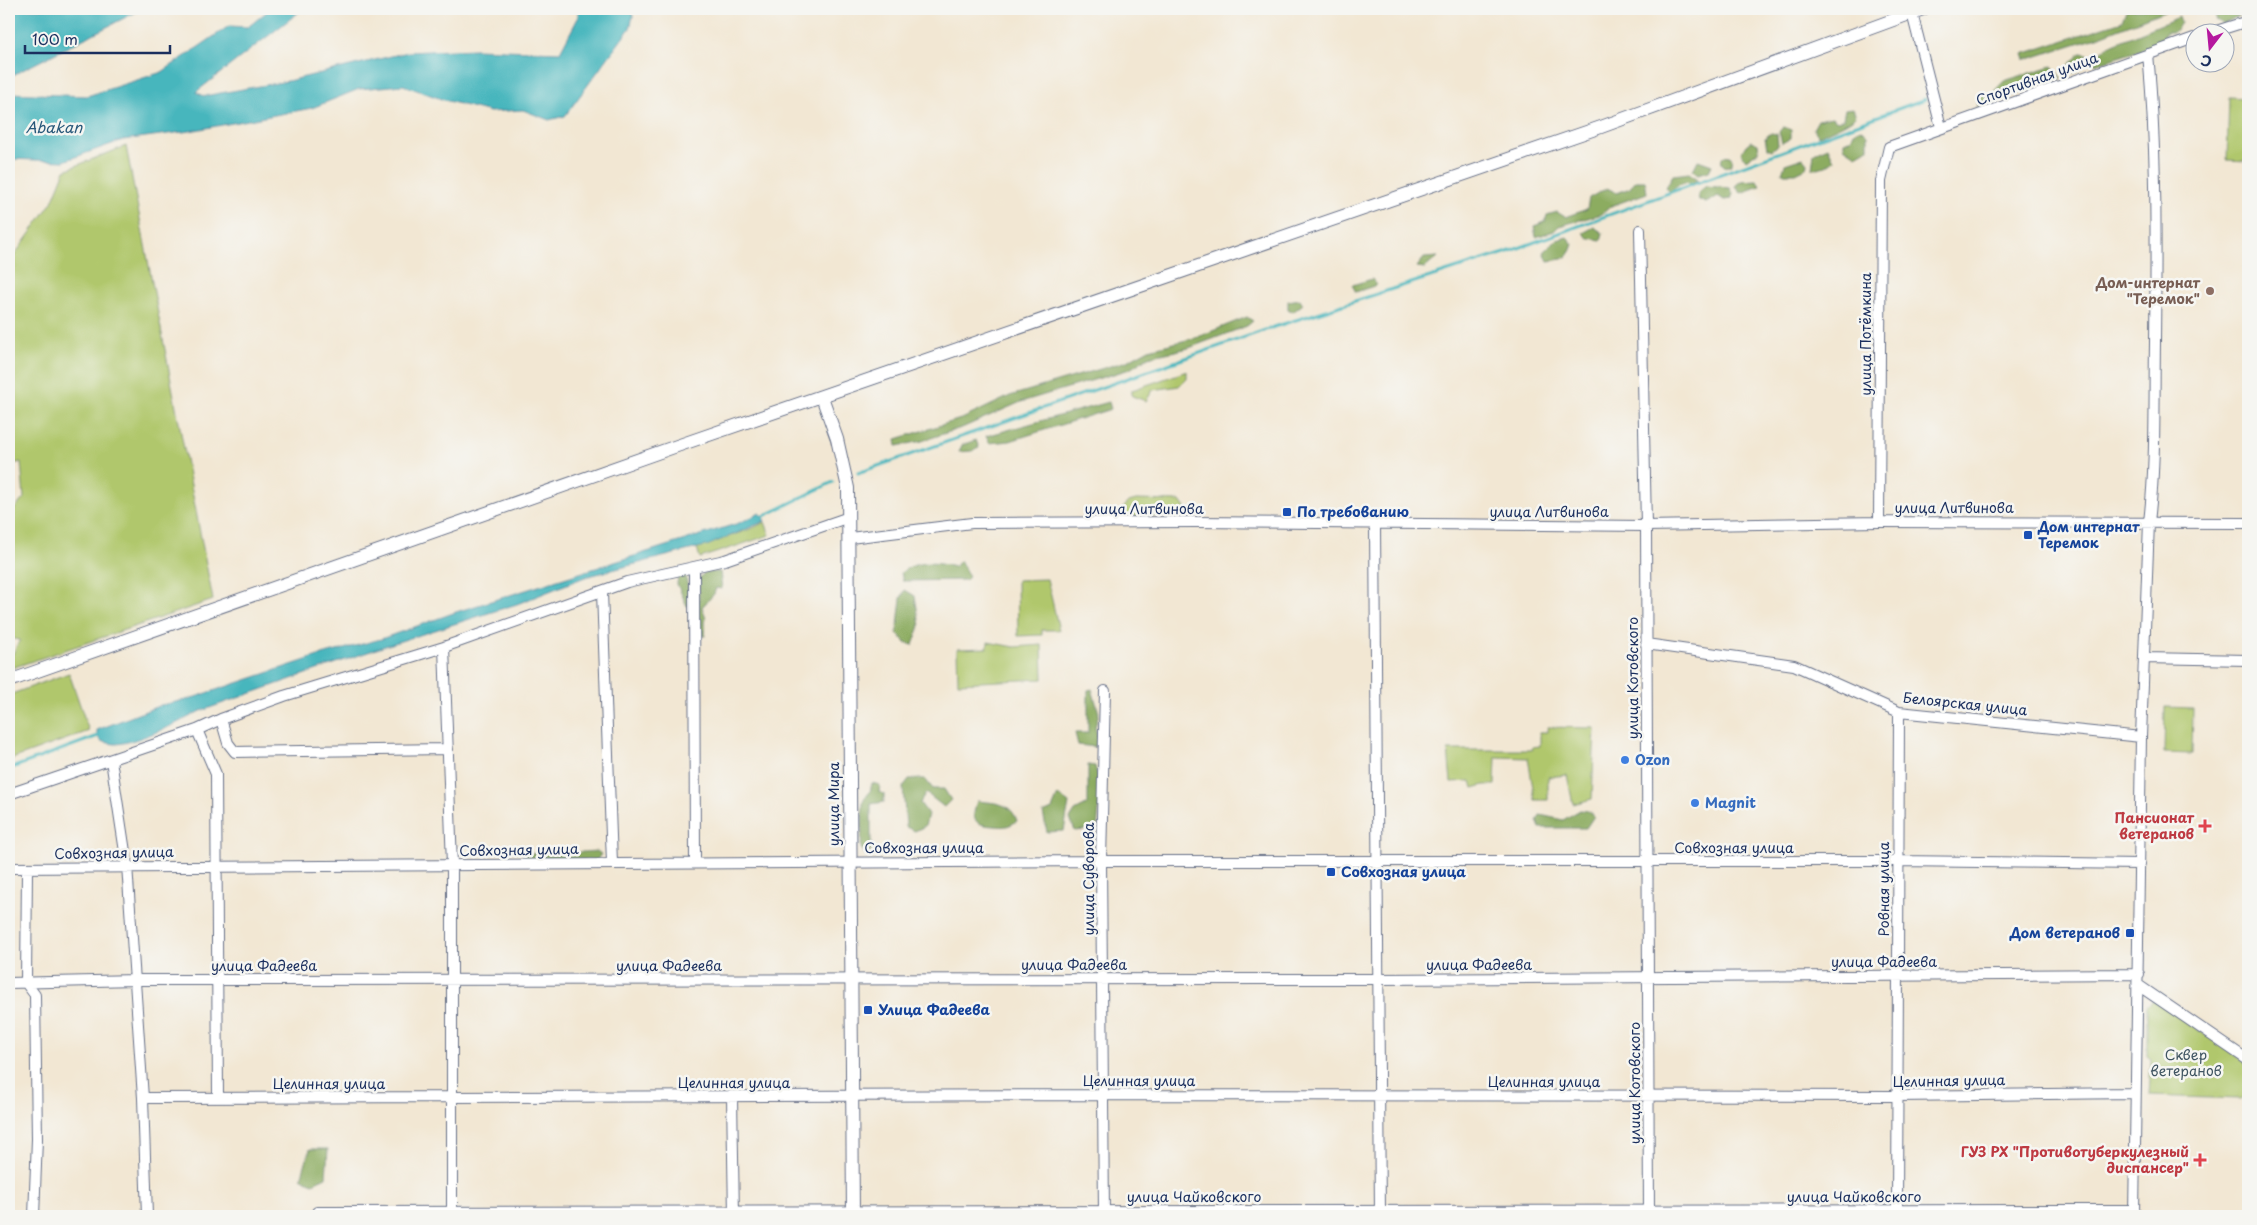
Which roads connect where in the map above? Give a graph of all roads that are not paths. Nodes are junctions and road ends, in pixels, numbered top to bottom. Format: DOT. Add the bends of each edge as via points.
graph roads {
  1 [pos="1918,11"];
  2 [pos="2248,21"];
  3 [pos="2234,25"];
  4 [pos="2184,41"];
  5 [pos="2148,54"];
  6 [pos="1941,127"];
  7 [pos="1889,147"];
  8 [pos="1640,230"];
  9 [pos="822,397"];
  10 [pos="849,517"];
  11 [pos="1879,522"];
  12 [pos="2149,522"];
  13 [pos="2248,523"];
  14 [pos="1376,525"];
  15 [pos="1646,526"];
  16 [pos="850,538"];
  17 [pos="694,568"];
  18 [pos="602,592"];
  19 [pos="1646,644"];
  20 [pos="444,647"];
  21 [pos="2144,658"];
  22 [pos="2248,660"];
  23 [pos="9,681"];
  24 [pos="1105,691"];
  25 [pos="1899,712"];
  26 [pos="221,718"];
  27 [pos="197,730"];
  28 [pos="2141,737"];
  29 [pos="448,749"];
  30 [pos="111,760"];
  31 [pos="9,794"];
  32 [pos="1378,860"];
  33 [pos="1102,861"];
  34 [pos="1898,861"];
  35 [pos="695,862"];
  36 [pos="849,862"];
  37 [pos="1647,862"];
  38 [pos="612,863"];
  39 [pos="2140,864"];
  40 [pos="127,865"];
  41 [pos="217,865"];
  42 [pos="452,865"];
  43 [pos="9,868"];
  44 [pos="27,868"];
  45 [pos="1898,975"];
  46 [pos="1648,977"];
  47 [pos="452,979"];
  48 [pos="1103,979"];
  49 [pos="1378,979"];
  50 [pos="2138,979"];
  51 [pos="136,980"];
  52 [pos="217,980"];
  53 [pos="852,980"];
  54 [pos="9,983"];
  55 [pos="26,983"];
  56 [pos="2248,1060"];
  57 [pos="2135,1093"];
  58 [pos="1104,1095"];
  59 [pos="1379,1096"];
  60 [pos="1649,1096"];
  61 [pos="1897,1096"];
  62 [pos="732,1097"];
  63 [pos="852,1097"];
  64 [pos="143,1098"];
  65 [pos="218,1098"];
  66 [pos="453,1098"];
  67 [pos="316,1212"];
  68 [pos="1104,1213"];
  69 [pos="2134,1213"];
  70 [pos="452,1214"];
  71 [pos="734,1214"];
  72 [pos="853,1214"];
  73 [pos="1380,1214"];
  74 [pos="1649,1214"];
  75 [pos="1897,1214"];
  76 [pos="34,1216"];
  77 [pos="147,1216"];
  1 -- 6 [label="street"];
  1 -- 9 [label="main road" via="1602,127"];
  2 -- 3 [label="street"];
  4 -- 5 [label="street, Спортивная улица"];
  5 -- 6 [label="street, Спортивная улица"];
  5 -- 12 [label="street" via="2155,288"];
  6 -- 7 [label="street, Спортивная улица"];
  7 -- 11 [label="street, улица Потёмкина" via="1881,181"];
  8 -- 15 [label="street, улица Котовского"];
  9 -- 10 [label="main road, улица Мира" via="842,458"];
  9 -- 23 [label="main road"];
  10 -- 16 [label="main road, улица Мира"];
  10 -- 17 [label="street"];
  11 -- 12 [label="street, улица Литвинова"];
  11 -- 15 [label="street, улица Литвинова"];
  12 -- 13 [label="street, улица Литвинова"];
  12 -- 21 [label="street"];
  14 -- 15 [label="street, улица Литвинова"];
  14 -- 16 [label="street, улица Литвинова" via="972,523"];
  14 -- 32 [label="street"];
  15 -- 19 [label="street, улица Котовского"];
  16 -- 36 [label="main road, улица Мира"];
  17 -- 18 [label="street" via="627,582"];
  17 -- 35 [label="street"];
  18 -- 20 [label="street"];
  18 -- 38 [label="street"];
  19 -- 25 [label="street, Белоярская улица" via="1794,664"];
  19 -- 37 [label="street, улица Котовского"];
  20 -- 26 [label="street"];
  20 -- 29 [label="street"];
  21 -- 22 [label="street"];
  21 -- 28 [label="street"];
  24 -- 33 [label="street, улица Суворова"];
  25 -- 28 [label="street, Белоярская улица"];
  25 -- 34 [label="street, Ровная улица"];
  26 -- 27 [label="street"];
  26 -- 29 [label="street" via="228,743 235,752"];
  27 -- 30 [label="street"];
  27 -- 41 [label="street" via="216,774"];
  28 -- 39 [label="street"];
  29 -- 42 [label="street"];
  30 -- 31 [label="street"];
  30 -- 40 [label="street"];
  32 -- 33 [label="street, Совхозная улица"];
  32 -- 37 [label="street, Совхозная улица"];
  32 -- 49 [label="street"];
  33 -- 36 [label="street, Совхозная улица"];
  33 -- 48 [label="street, улица Суворова"];
  34 -- 37 [label="street, Совхозная улица"];
  34 -- 39 [label="street, Совхозная улица"];
  34 -- 45 [label="street, Ровная улица"];
  35 -- 36 [label="street, Совхозная улица"];
  35 -- 38 [label="street, Совхозная улица"];
  36 -- 53 [label="main road, улица Мира"];
  37 -- 46 [label="street, улица Котовского"];
  38 -- 42 [label="street, Совхозная улица"];
  39 -- 50 [label="street"];
  40 -- 41 [label="street, Совхозная улица"];
  40 -- 44 [label="street, Совхозная улица"];
  40 -- 51 [label="street"];
  41 -- 42 [label="street, Совхозная улица"];
  41 -- 52 [label="street"];
  42 -- 47 [label="street"];
  43 -- 44 [label="street, Совхозная улица"];
  44 -- 55 [label="street"];
  45 -- 46 [label="street, улица Фадеева"];
  45 -- 50 [label="street, улица Фадеева"];
  45 -- 61 [label="street, Ровная улица"];
  46 -- 49 [label="street, улица Фадеева"];
  46 -- 60 [label="street, улица Котовского"];
  47 -- 52 [label="street, улица Фадеева"];
  47 -- 53 [label="street, улица Фадеева"];
  47 -- 66 [label="street"];
  48 -- 49 [label="street, улица Фадеева"];
  48 -- 53 [label="street, улица Фадеева"];
  48 -- 58 [label="street, улица Суворова"];
  49 -- 59 [label="street"];
  50 -- 56 [label="street"];
  50 -- 57 [label="street"];
  51 -- 52 [label="street, улица Фадеева"];
  51 -- 55 [label="street, улица Фадеева"];
  51 -- 64 [label="street"];
  52 -- 65 [label="street"];
  53 -- 63 [label="main road, улица Мира"];
  54 -- 55 [label="street, улица Фадеева"];
  55 -- 76 [label="street" via="35,995 37,1139"];
  57 -- 61 [label="street, Целинная улица"];
  57 -- 69 [label="street"];
  58 -- 59 [label="street, Целинная улица"];
  58 -- 63 [label="street, Целинная улица"];
  58 -- 68 [label="street, улица Суворова"];
  59 -- 60 [label="street, Целинная улица"];
  59 -- 73 [label="street"];
  60 -- 61 [label="street, Целинная улица"];
  60 -- 74 [label="street, улица Котовского"];
  61 -- 75 [label="street, Ровная улица"];
  62 -- 63 [label="street, Целинная улица"];
  62 -- 66 [label="street, Целинная улица"];
  62 -- 71 [label="street"];
  63 -- 72 [label="main road, улица Мира"];
  64 -- 65 [label="street, Целинная улица"];
  64 -- 77 [label="street"];
  65 -- 66 [label="street, Целинная улица"];
  66 -- 70 [label="street"];
  67 -- 70 [label="street, улица Чайковского"];
  68 -- 72 [label="street, улица Чайковского"];
  68 -- 73 [label="street, улица Чайковского"];
  69 -- 75 [label="street, улица Чайковского"];
  70 -- 71 [label="street, улица Чайковского"];
  71 -- 72 [label="street, улица Чайковского"];
  73 -- 74 [label="street, улица Чайковского"];
  74 -- 75 [label="street, улица Чайковского"];
}
